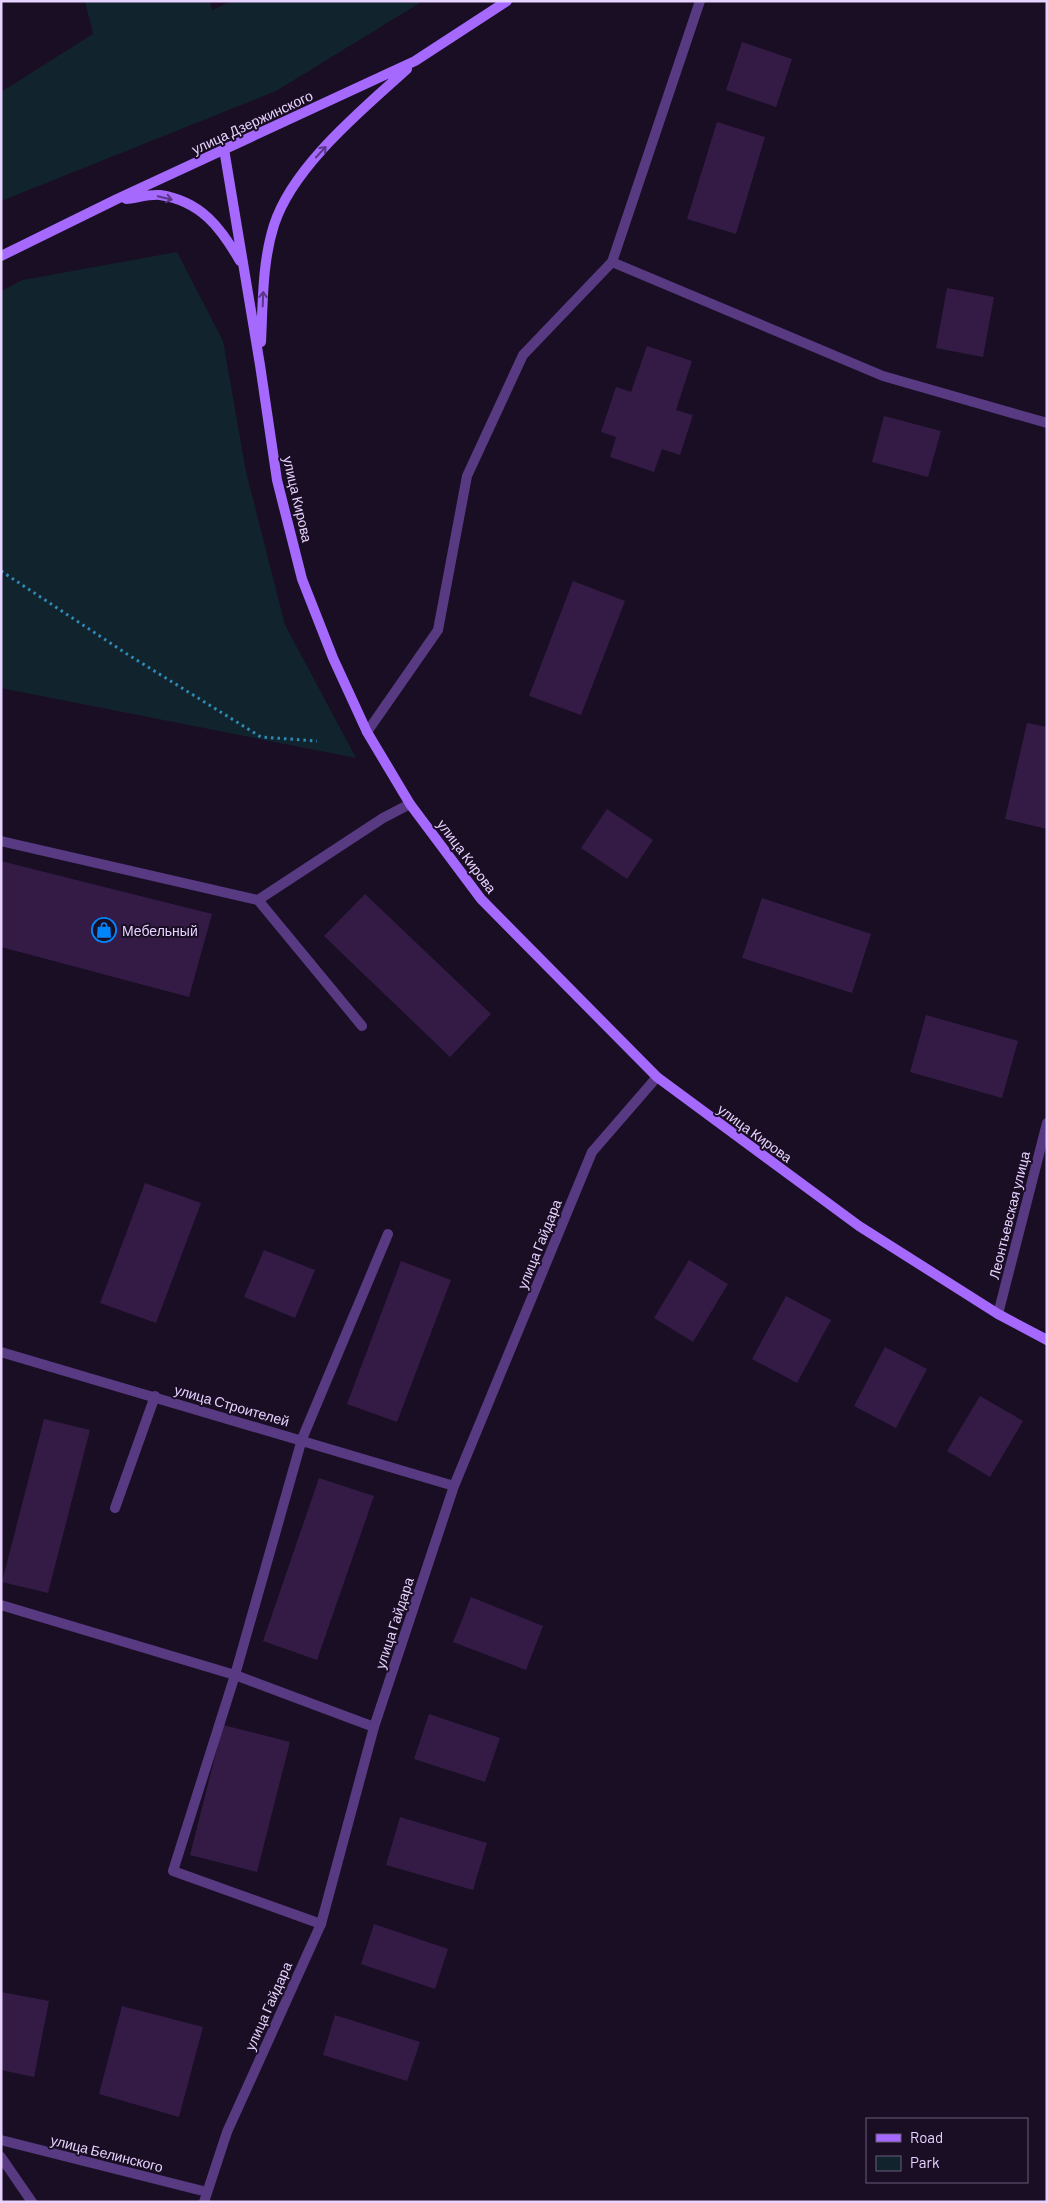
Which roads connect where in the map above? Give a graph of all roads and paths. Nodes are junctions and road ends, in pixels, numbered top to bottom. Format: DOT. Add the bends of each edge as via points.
graph roads {
  1 [pos="507,1"];
  2 [pos="700,1"];
  3 [pos="415,62"];
  4 [pos="224,149"];
  5 [pos="117,199"];
  6 [pos="1,256"];
  7 [pos="612,262"];
  8 [pos="244,267"];
  9 [pos="260,365"];
  10 [pos="1047,423"];
  11 [pos="1,571"];
  12 [pos="367,732"];
  13 [pos="318,741"];
  14 [pos="410,804"];
  15 [pos="1,841"];
  16 [pos="258,900"];
  17 [pos="362,1026"];
  18 [pos="657,1077"];
  19 [pos="1047,1123"];
  20 [pos="388,1234"];
  21 [pos="998,1314"];
  22 [pos="1047,1340"];
  23 [pos="1,1352"];
  24 [pos="155,1396"];
  25 [pos="302,1439"];
  26 [pos="454,1486"];
  27 [pos="115,1508"];
  28 [pos="1,1605"];
  29 [pos="235,1676"];
  30 [pos="374,1726"];
  31 [pos="320,1924"];
  32 [pos="1,2140"];
  33 [pos="1,2157"];
  34 [pos="206,2197"];
  35 [pos="32,2202"];
  1 -- 3 [label="main road, улица Дзержинского"];
  2 -- 7 [label="street"];
  3 -- 4 [label="main road, улица Дзержинского"];
  9 -- 3 [label="main road, one-way" via="264,276 274,224 299,176 352,119"];
  4 -- 5 [label="main road, улица Дзержинского"];
  4 -- 8 [label="main road, улица Кирова"];
  5 -- 6 [label="main road, улица Дзержинского"];
  5 -- 8 [label="main road, one-way" via="160,195 195,206 224,232"];
  7 -- 10 [label="street" via="882,376"];
  7 -- 12 [label="street" via="523,355 467,476 438,630"];
  8 -- 9 [label="main road, улица Кирова"];
  9 -- 12 [label="main road, улица Кирова" via="277,480 302,579"];
  11 -- 13 [label="path" via="261,737"];
  12 -- 14 [label="main road, улица Кирова"];
  14 -- 16 [label="street" via="383,818"];
  14 -- 18 [label="main road, улица Кирова" via="481,899"];
  15 -- 16 [label="street"];
  16 -- 17 [label="street"];
  18 -- 21 [label="main road, улица Кирова" via="859,1226"];
  18 -- 26 [label="street, улица Гайдара" via="592,1152"];
  19 -- 21 [label="street, Леонтьевская улица"];
  20 -- 25 [label="street"];
  21 -- 22 [label="main road, улица Кирова"];
  23 -- 24 [label="street, улица Строителей"];
  24 -- 25 [label="street, улица Строителей"];
  24 -- 27 [label="street"];
  25 -- 26 [label="street, улица Строителей"];
  25 -- 29 [label="street"];
  26 -- 30 [label="street, улица Гайдара"];
  28 -- 29 [label="street"];
  29 -- 30 [label="street"];
  29 -- 31 [label="street" via="172,1871"];
  30 -- 31 [label="street, улица Гайдара"];
  31 -- 34 [label="street, улица Гайдара" via="227,2132"];
  32 -- 34 [label="street, улица Белинского"];
  33 -- 35 [label="street"];
}
